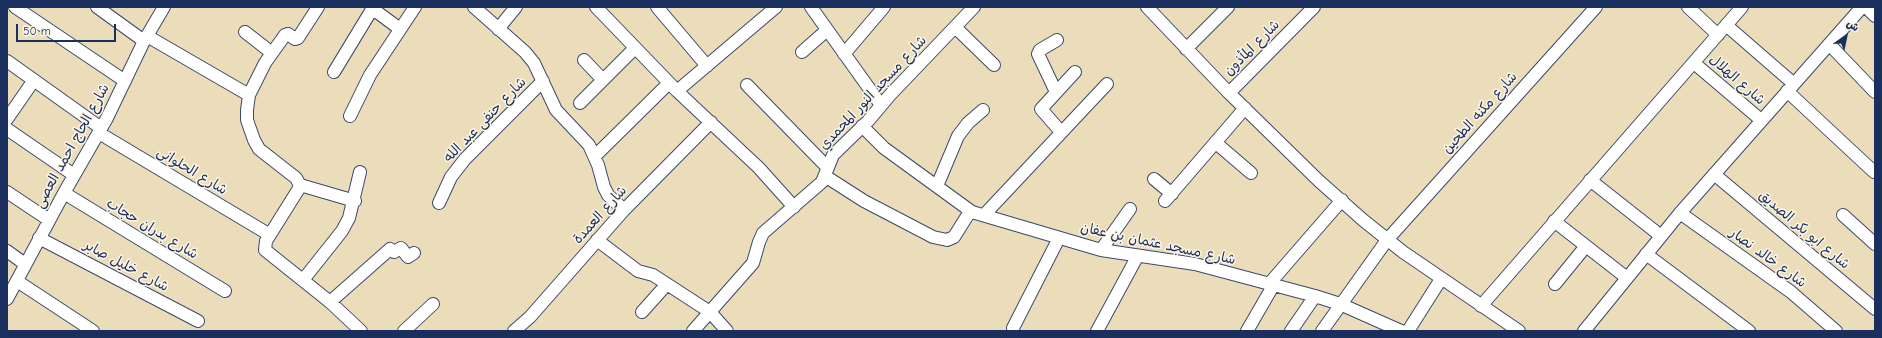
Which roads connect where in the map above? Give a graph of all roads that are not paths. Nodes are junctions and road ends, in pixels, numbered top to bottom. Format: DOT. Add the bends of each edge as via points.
graph roads {
  1 [pos="15,7"];
  2 [pos="97,7"];
  3 [pos="164,7"];
  4 [pos="318,7"];
  5 [pos="415,7"];
  6 [pos="474,7"];
  7 [pos="516,7"];
  8 [pos="596,7"];
  9 [pos="657,7"];
  10 [pos="811,7"];
  11 [pos="884,7"];
  12 [pos="974,7"];
  13 [pos="1228,7"];
  14 [pos="1314,7"];
  15 [pos="1596,7"];
  16 [pos="1688,7"];
  17 [pos="1742,7"];
  18 [pos="1862,7"];
  19 [pos="1866,7"];
  20 [pos="770,9"];
  21 [pos="1152,9"];
  22 [pos="1875,16"];
  23 [pos="1726,25"];
  24 [pos="955,27"];
  25 [pos="498,28"];
  26 [pos="400,29"];
  27 [pos="827,30"];
  28 [pos="245,32"];
  29 [pos="1718,35"];
  30 [pos="146,38"];
  31 [pos="1057,40"];
  32 [pos="1829,44"];
  33 [pos="635,48"];
  34 [pos="1186,49"];
  35 [pos="272,52"];
  36 [pos="802,52"];
  37 [pos="844,54"];
  38 [pos="584,60"];
  39 [pos="7,61"];
  40 [pos="1694,63"];
  41 [pos="994,65"];
  42 [pos="707,66"];
  43 [pos="334,72"];
  44 [pos="1075,72"];
  45 [pos="34,80"];
  46 [pos="603,80"];
  47 [pos="125,81"];
  48 [pos="543,81"];
  49 [pos="1107,84"];
  50 [pos="747,85"];
  51 [pos="673,87"];
  52 [pos="1790,88"];
  53 [pos="1056,92"];
  54 [pos="1875,92"];
  55 [pos="1229,93"];
  56 [pos="249,95"];
  57 [pos="580,103"];
  58 [pos="880,106"];
  59 [pos="1245,108"];
  60 [pos="983,110"];
  61 [pos="350,116"];
  62 [pos="7,119"];
  63 [pos="1761,120"];
  64 [pos="711,122"];
  65 [pos="862,126"];
  66 [pos="7,129"];
  67 [pos="100,130"];
  68 [pos="1061,132"];
  69 [pos="1216,143"];
  70 [pos="595,156"];
  71 [pos="826,171"];
  72 [pos="360,172"];
  73 [pos="1874,172"];
  74 [pos="1251,173"];
  75 [pos="1714,174"];
  76 [pos="74,175"];
  77 [pos="1154,180"];
  78 [pos="1590,180"];
  79 [pos="300,185"];
  80 [pos="937,186"];
  81 [pos="7,192"];
  82 [pos="64,192"];
  83 [pos="1342,200"];
  84 [pos="354,201"];
  85 [pos="439,203"];
  86 [pos="794,206"];
  87 [pos="1130,209"];
  88 [pos="624,210"];
  89 [pos="972,212"];
  90 [pos="1680,212"];
  91 [pos="984,215"];
  92 [pos="1843,215"];
  93 [pos="49,220"];
  94 [pos="1554,222"];
  95 [pos="270,235"];
  96 [pos="1661,236"];
  97 [pos="40,238"];
  98 [pos="1059,238"];
  99 [pos="597,240"];
  100 [pos="1387,240"];
  101 [pos="1875,244"];
  102 [pos="1586,246"];
  103 [pos="1101,250"];
  104 [pos="7,251"];
  105 [pos="414,253"];
  106 [pos="1646,254"];
  107 [pos="1137,257"];
  108 [pos="25,264"];
  109 [pos="1627,278"];
  110 [pos="1441,279"];
  111 [pos="304,280"];
  112 [pos="17,281"];
  113 [pos="668,284"];
  114 [pos="1555,284"];
  115 [pos="1271,285"];
  116 [pos="225,291"];
  117 [pos="1315,296"];
  118 [pos="7,300"];
  119 [pos="330,302"];
  120 [pos="433,304"];
  121 [pos="1340,304"];
  122 [pos="1481,306"];
  123 [pos="1875,309"];
  124 [pos="642,312"];
  125 [pos="710,312"];
  126 [pos="198,321"];
  127 [pos="1383,327"];
  128 [pos="1013,328"];
  129 [pos="1743,329"];
  130 [pos="93,331"];
  131 [pos="361,331"];
  132 [pos="404,331"];
  133 [pos="514,331"];
  134 [pos="693,331"];
  135 [pos="727,331"];
  136 [pos="1097,331"];
  137 [pos="1247,331"];
  138 [pos="1291,331"];
  139 [pos="1322,331"];
  140 [pos="1401,331"];
  141 [pos="1408,331"];
  142 [pos="1519,331"];
  143 [pos="1584,331"];
  144 [pos="1836,331"];
  1 -- 47 [label="street"];
  2 -- 30 [label="street"];
  3 -- 30 [label="street, شارع الحاج احمد العصى"];
  4 -- 35 [label="street" via="298,38 285,35"];
  5 -- 26 [label="street"];
  6 -- 25 [label="street"];
  7 -- 25 [label="street"];
  8 -- 33 [label="street"];
  9 -- 42 [label="street"];
  10 -- 27 [label="street"];
  11 -- 37 [label="street"];
  12 -- 24 [label="street, شارع مسجد النور المحمدي"];
  13 -- 34 [label="street"];
  14 -- 55 [label="street, شارع المأذون"];
  15 -- 100 [label="street, شارع مكنه الطحين"];
  16 -- 29 [label="street"];
  17 -- 23 [label="street"];
  18 -- 32 [label="street"];
  19 -- 22 [label="street"];
  20 -- 42 [label="street"];
  21 -- 34 [label="street"];
  23 -- 29 [label="street"];
  23 -- 52 [label="street"];
  24 -- 41 [label="street"];
  24 -- 58 [label="street, شارع مسجد النور المحمدي"];
  25 -- 48 [label="street" via="525,52"];
  26 -- 43 [label="street" via="377,12 371,11"];
  26 -- 61 [label="street" via="370,75"];
  27 -- 36 [label="street"];
  27 -- 37 [label="street"];
  28 -- 35 [label="street"];
  29 -- 40 [label="street"];
  30 -- 47 [label="street, شارع الحاج احمد العصى"];
  30 -- 56 [label="street"];
  31 -- 53 [label="street" via="1040,50 1038,54"];
  32 -- 52 [label="street"];
  32 -- 54 [label="street"];
  33 -- 46 [label="street"];
  33 -- 51 [label="street"];
  34 -- 55 [label="street"];
  35 -- 56 [label="street"];
  37 -- 58 [label="street"];
  38 -- 46 [label="street"];
  39 -- 45 [label="street, شارع الحلوانى"];
  40 -- 63 [label="street, شارع الهلال"];
  40 -- 78 [label="street"];
  42 -- 51 [label="street"];
  44 -- 53 [label="street"];
  45 -- 62 [label="street"];
  45 -- 67 [label="street, شارع الحلوانى"];
  46 -- 57 [label="street"];
  47 -- 67 [label="street, شارع الحاج احمد العصى"];
  48 -- 70 [label="street" via="556,110 589,145"];
  48 -- 85 [label="street, شارع حنفى عبد الله" via="465,159 451,177"];
  49 -- 68 [label="street"];
  50 -- 71 [label="street"];
  51 -- 64 [label="street"];
  51 -- 70 [label="street"];
  52 -- 63 [label="street"];
  52 -- 73 [label="street"];
  53 -- 68 [label="street" via="1041,109"];
  55 -- 59 [label="street"];
  56 -- 79 [label="street" via="247,120 254,140 267,156 296,178"];
  58 -- 65 [label="street, شارع مسجد النور المحمدي"];
  59 -- 69 [label="street"];
  59 -- 83 [label="street"];
  60 -- 80 [label="street" via="958,136"];
  63 -- 75 [label="street"];
  64 -- 86 [label="street"];
  64 -- 88 [label="street, شارع العمدة"];
  65 -- 71 [label="street, شارع مسجد النور المحمدي" via="833,155"];
  65 -- 80 [label="street, شارع مسجد عثمان بن عفان" via="884,148"];
  66 -- 76 [label="street"];
  67 -- 76 [label="street, شارع الحاج احمد العصى"];
  67 -- 95 [label="street, شارع الحلوانى"];
  68 -- 91 [label="street"];
  69 -- 74 [label="street"];
  69 -- 77 [label="street" via="1168,198"];
  70 -- 88 [label="street" via="608,195"];
  71 -- 86 [label="street, شارع مسجد النور المحمدي" via="822,182"];
  71 -- 89 [label="street" via="864,201 934,237 947,240 954,237"];
  72 -- 84 [label="street"];
  75 -- 90 [label="street"];
  75 -- 123 [label="street, شارع ابو بكر الصديق"];
  76 -- 82 [label="street, شارع الحاج احمد العصى"];
  78 -- 94 [label="street"];
  78 -- 96 [label="street"];
  79 -- 84 [label="street"];
  79 -- 95 [label="street"];
  80 -- 89 [label="street, شارع مسجد عثمان بن عفان"];
  81 -- 93 [label="street"];
  82 -- 93 [label="street, شارع الحاج احمد العصى"];
  82 -- 116 [label="street, شارع بدران حجاب"];
  83 -- 100 [label="street"];
  83 -- 115 [label="street"];
  84 -- 111 [label="street" via="342,231"];
  86 -- 125 [label="street, شارع مسجد النور المحمدي" via="763,233 753,263"];
  87 -- 103 [label="street"];
  88 -- 99 [label="street, شارع العمدة"];
  89 -- 91 [label="street, شارع مسجد عثمان بن عفان"];
  90 -- 96 [label="street"];
  90 -- 144 [label="street, شارع خالد نصار" via="1791,292"];
  91 -- 98 [label="street, شارع مسجد عثمان بن عفان"];
  92 -- 101 [label="street"];
  93 -- 97 [label="street, شارع الحاج احمد العصى"];
  94 -- 102 [label="street"];
  94 -- 122 [label="street"];
  95 -- 111 [label="street" via="265,244 267,252"];
  96 -- 106 [label="street"];
  97 -- 108 [label="street, شارع الحاج احمد العصى"];
  97 -- 126 [label="street, شارع خليل صابر"];
  98 -- 103 [label="street, شارع مسجد عثمان بن عفان"];
  98 -- 128 [label="street"];
  99 -- 113 [label="street" via="638,271 654,275"];
  99 -- 133 [label="street, شارع العمدة" via="530,317"];
  100 -- 110 [label="street"];
  100 -- 121 [label="street, شارع مكنه الطحين"];
  102 -- 109 [label="street"];
  102 -- 114 [label="street"];
  103 -- 107 [label="street, شارع مسجد عثمان بن عفان"];
  104 -- 108 [label="street"];
  105 -- 119 [label="street" via="408,257 401,248 394,252 390,249"];
  106 -- 109 [label="street"];
  106 -- 129 [label="street"];
  107 -- 115 [label="street, شارع مسجد عثمان بن عفان" via="1195,264"];
  107 -- 136 [label="street"];
  108 -- 112 [label="street, شارع الحاج احمد العصى"];
  109 -- 143 [label="street"];
  110 -- 122 [label="street"];
  110 -- 141 [label="street"];
  111 -- 119 [label="street"];
  112 -- 118 [label="street, شارع الحاج احمد العصى"];
  112 -- 130 [label="street"];
  113 -- 124 [label="street"];
  113 -- 125 [label="street"];
  115 -- 117 [label="street, شارع مسجد عثمان بن عفان"];
  115 -- 137 [label="street"];
  117 -- 121 [label="street, شارع مسجد عثمان بن عفان"];
  117 -- 138 [label="street"];
  119 -- 131 [label="street"];
  120 -- 132 [label="street"];
  121 -- 127 [label="street, شارع مسجد عثمان بن عفان"];
  121 -- 139 [label="street, شارع مكنه الطحين"];
  122 -- 142 [label="street"];
  125 -- 134 [label="street, شارع مسجد النور المحمدي"];
  125 -- 135 [label="street"];
  127 -- 140 [label="street, شارع مسجد عثمان بن عفان"];
}
